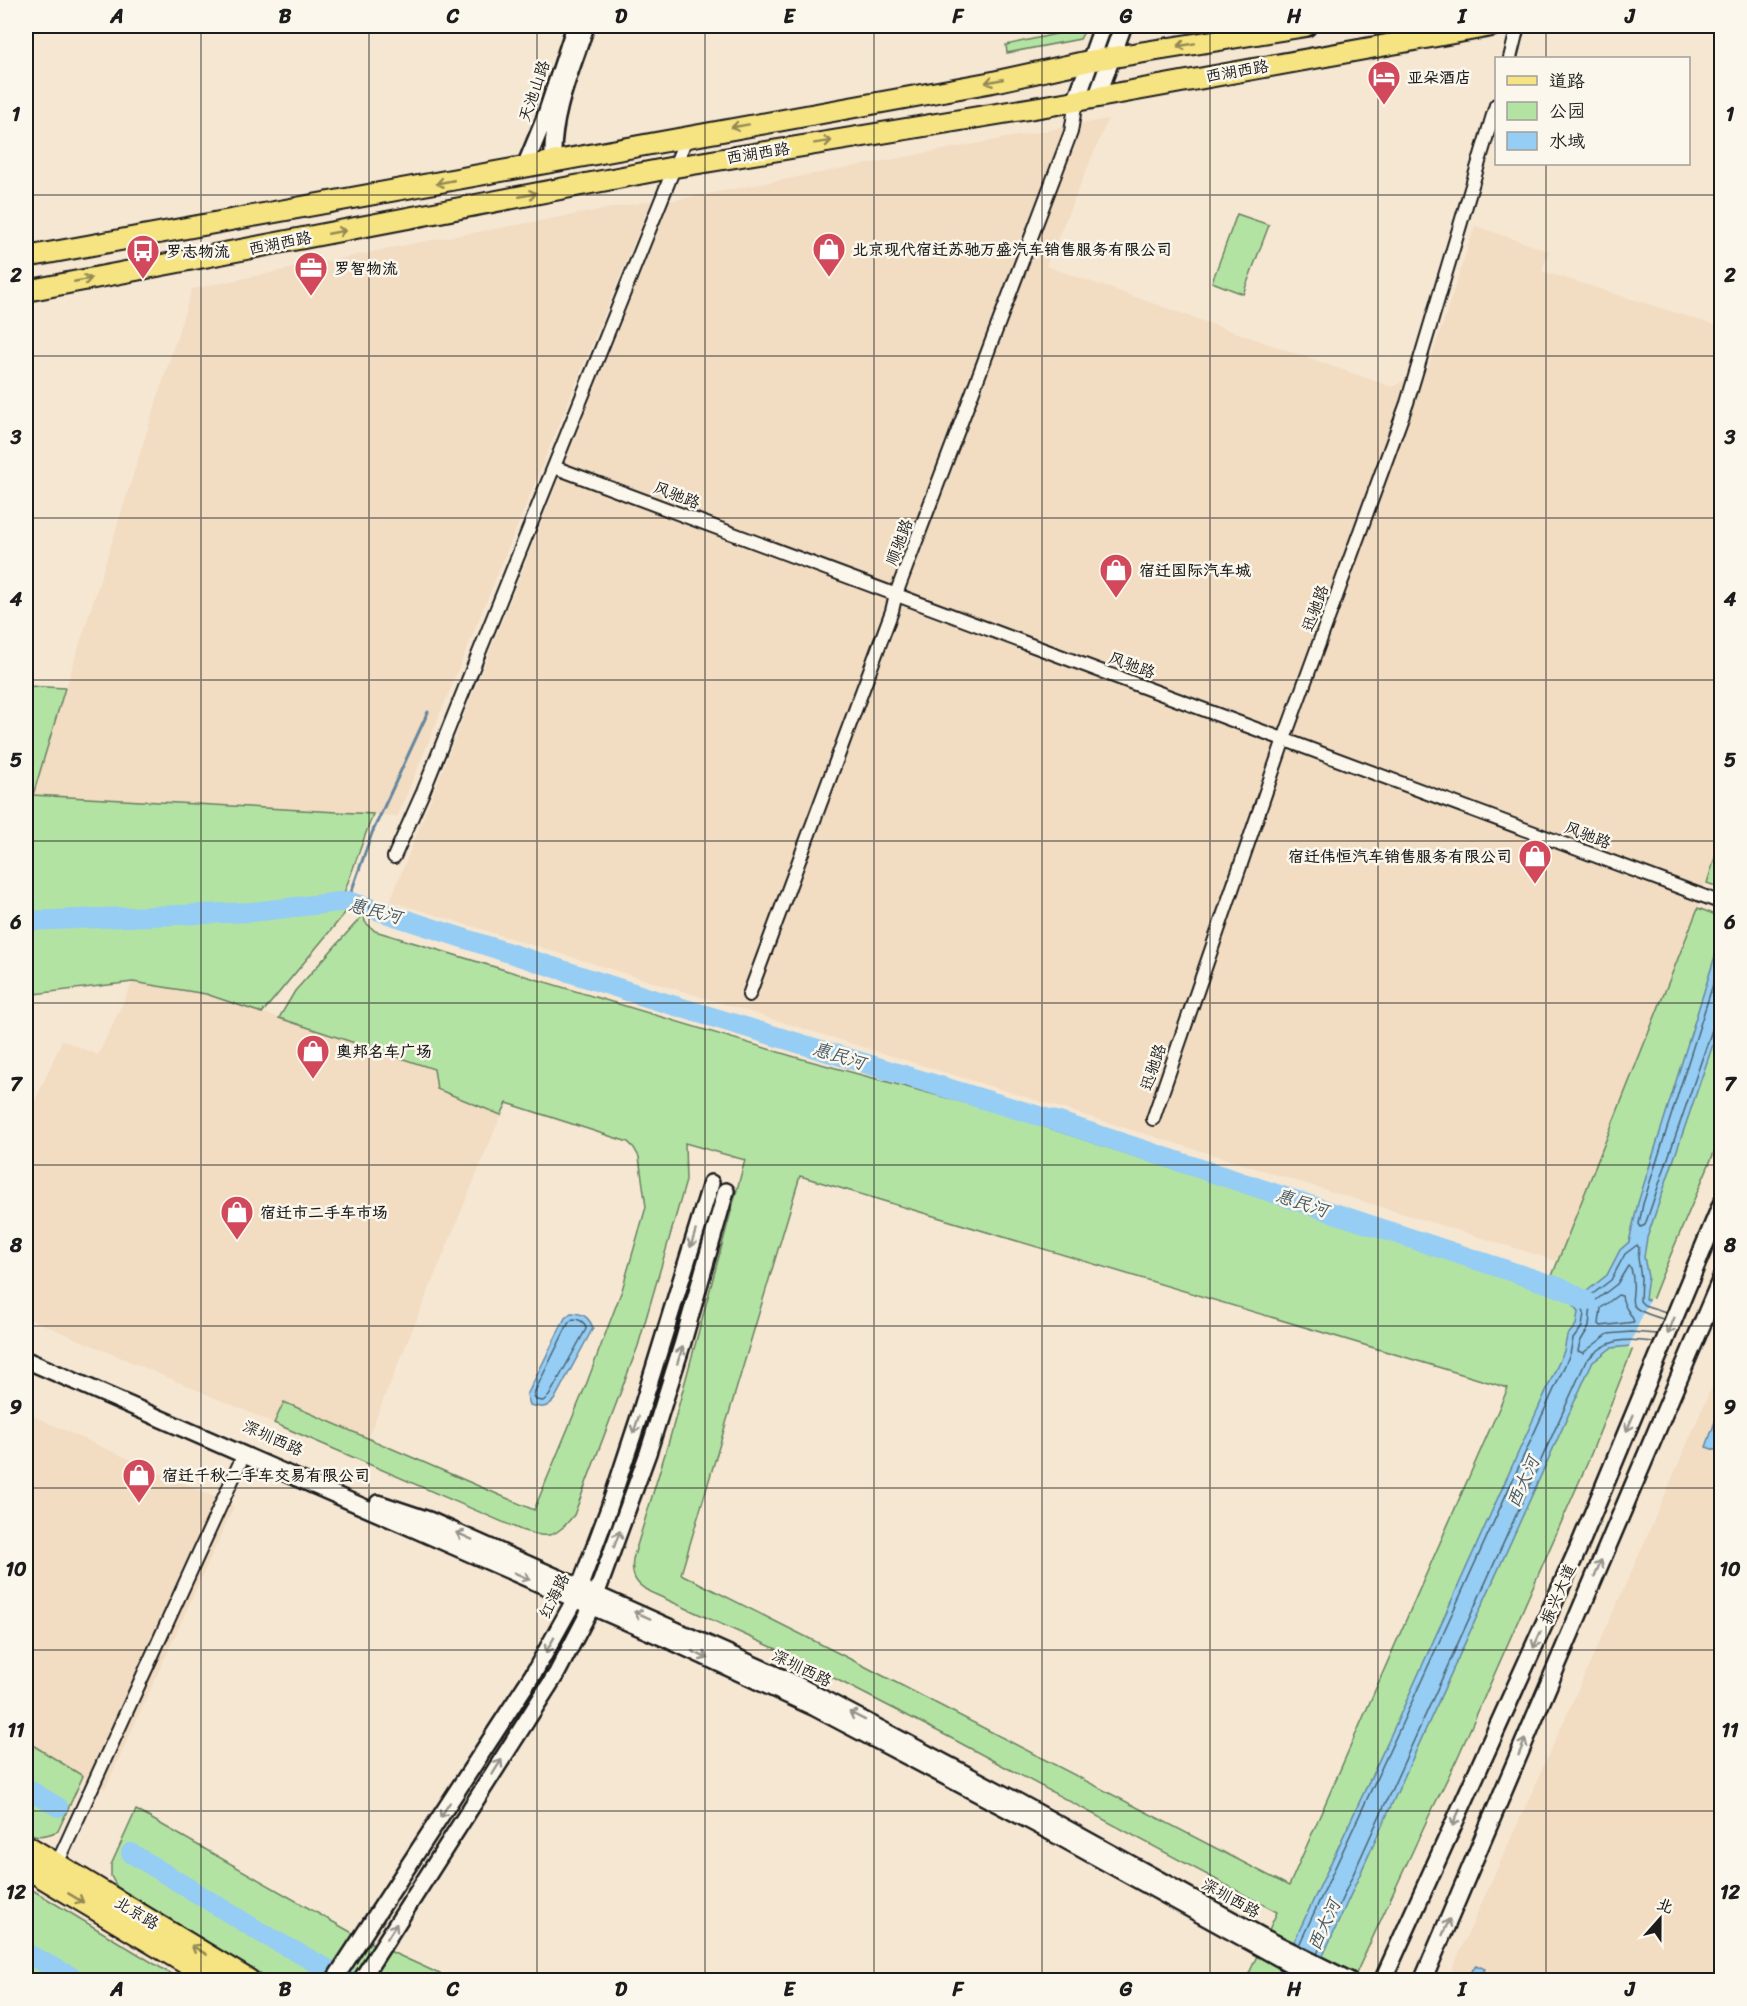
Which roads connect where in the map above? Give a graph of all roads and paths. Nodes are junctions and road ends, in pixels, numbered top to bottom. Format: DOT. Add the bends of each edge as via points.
graph roads {
  1 [pos="575,26"];
  2 [pos="586,26"];
  3 [pos="1103,26"];
  4 [pos="1123,26"];
  5 [pos="1306,26"];
  6 [pos="1492,26"];
  7 [pos="1518,26"];
  8 [pos="1510,57"];
  9 [pos="1110,58"];
  10 [pos="1089,61"];
  11 [pos="1097,97"];
  12 [pos="1076,101"];
  13 [pos="1495,112"];
  14 [pos="687,136"];
  15 [pos="553,161"];
  16 [pos="525,166"];
  17 [pos="675,167"];
  18 [pos="26,257"];
  19 [pos="26,291"];
  20 [pos="554,467"];
  21 [pos="897,594"];
  22 [pos="1284,740"];
  23 [pos="394,857"];
  24 [pos="1722,903"];
  25 [pos="749,995"];
  26 [pos="1153,1119"];
  27 [pos="711,1183"];
  28 [pos="726,1191"];
  29 [pos="1722,1203"];
  30 [pos="1722,1277"];
  31 [pos="26,1349"];
  32 [pos="26,1360"];
  33 [pos="244,1454"];
  34 [pos="577,1593"];
  35 [pos="594,1601"];
  36 [pos="26,1845"];
  37 [pos="57,1864"];
  38 [pos="26,1868"];
  39 [pos="1266,1945"];
  40 [pos="213,1980"];
  41 [pos="249,1980"];
  42 [pos="334,1980"];
  43 [pos="361,1980"];
  44 [pos="1319,1980"];
  45 [pos="1347,1980"];
  46 [pos="1383,1980"];
  47 [pos="1423,1980"];
  1 -- 16 [label="street, 天池山路"];
  2 -- 15 [label="street, 天池山路" via="554,123"];
  3 -- 10 [label="main road"];
  4 -- 9 [label="main road"];
  5 -- 9 [label="main road, 西湖西路, one-way"];
  6 -- 11 [label="main road, 西湖西路"];
  7 -- 8 [label="street"];
  9 -- 10 [label="main road, 西湖西路"];
  9 -- 11 [label="main road"];
  10 -- 12 [label="main road"];
  10 -- 14 [label="main road, 西湖西路, one-way"];
  11 -- 12 [label="main road, 西湖西路"];
  17 -- 12 [label="main road, 西湖西路, one-way"];
  12 -- 21 [label="street, 顺驰路" via="1071,132"];
  13 -- 22 [label="street, 迅驰路" via="1407,403"];
  14 -- 15 [label="main road, 西湖西路"];
  14 -- 17 [label="street"];
  15 -- 16 [label="main road, 西湖西路"];
  16 -- 18 [label="main road, 西湖西路, one-way"];
  19 -- 17 [label="main road, 西湖西路, one-way"];
  17 -- 20 [label="street"];
  20 -- 21 [label="street, 风驰路"];
  20 -- 23 [label="street"];
  21 -- 22 [label="street, 风驰路"];
  21 -- 25 [label="street, 顺驰路"];
  22 -- 24 [label="street, 风驰路"];
  22 -- 26 [label="street, 迅驰路"];
  27 -- 34 [label="street, 红海路, one-way" via="639,1417"];
  35 -- 28 [label="street, one-way" via="652,1442"];
  29 -- 46 [label="main road, 振兴大道, one-way" via="1578,1549"];
  47 -- 30 [label="main road, 振兴大道, one-way"];
  34 -- 31 [label="street, 深圳西路, one-way" via="429,1520 375,1502"];
  32 -- 33 [label="street, 深圳西路"];
  33 -- 34 [label="street, 深圳西路, one-way"];
  33 -- 37 [label="street"];
  34 -- 35 [label="street, 深圳西路"];
  34 -- 42 [label="street, 红海路, one-way" via="536,1671"];
  35 -- 39 [label="street, 深圳西路" via="825,1713"];
  43 -- 35 [label="street, one-way" via="557,1673"];
  36 -- 37 [label="main road, 北京路"];
  41 -- 37 [label="main road, 北京路, one-way"];
  38 -- 40 [label="main road, 北京路, one-way"];
  39 -- 44 [label="street"];
  39 -- 45 [label="street"];
}
